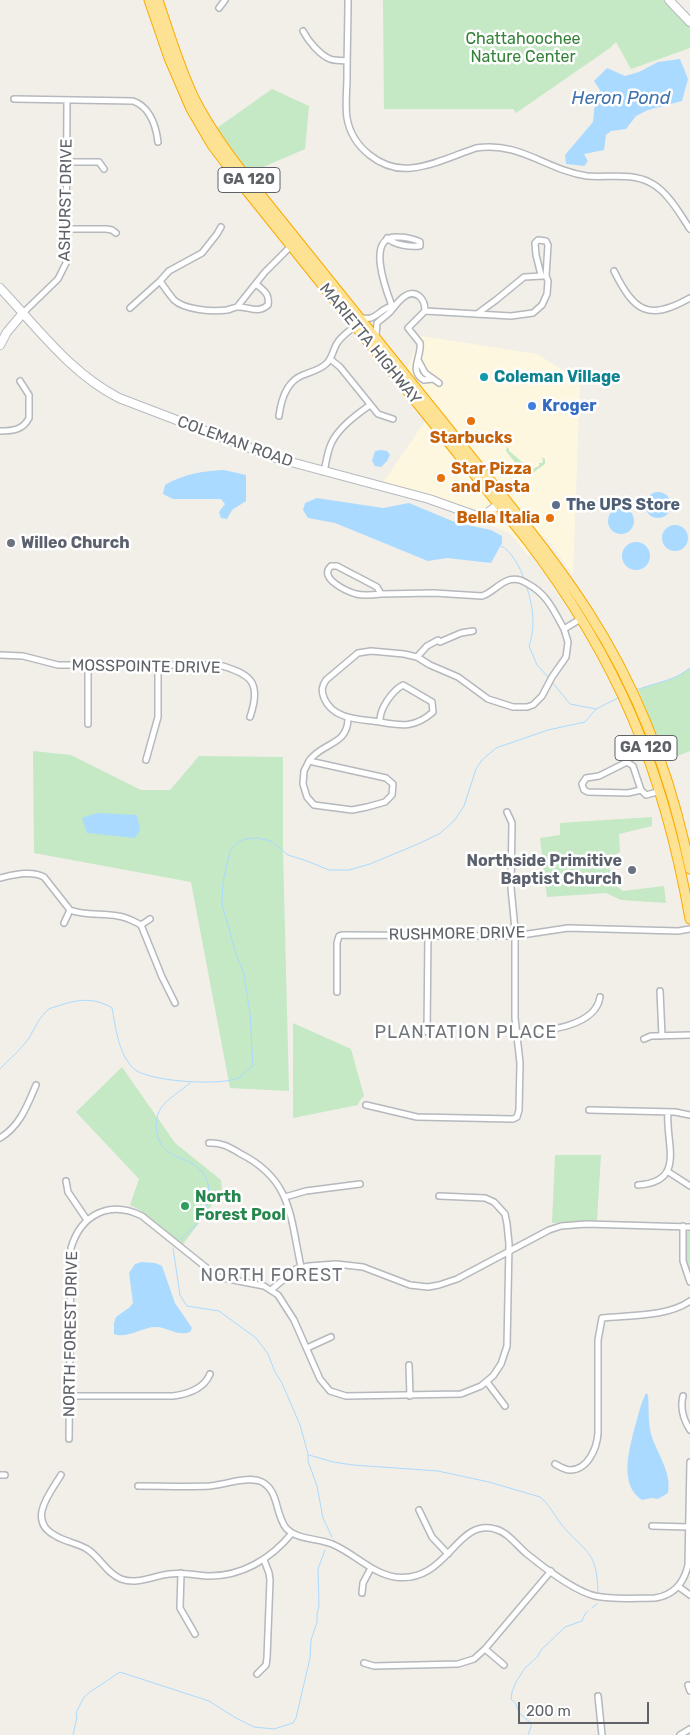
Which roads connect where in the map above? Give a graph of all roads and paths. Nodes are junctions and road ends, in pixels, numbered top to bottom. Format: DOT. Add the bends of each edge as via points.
graph roads {
  1 [pos="149,0"];
  2 [pos="158,0"];
  3 [pos="225,0"];
  4 [pos="348,0"];
  5 [pos="669,0"];
  6 [pos="220,8"];
  7 [pos="690,22"];
  8 [pos="303,31"];
  9 [pos="347,60"];
  10 [pos="14,99"];
  11 [pos="67,101"];
  12 [pos="158,142"];
  13 [pos="67,162"];
  14 [pos="104,168"];
  15 [pos="688,221"];
  16 [pos="220,227"];
  17 [pos="67,228"];
  18 [pos="690,229"];
  19 [pos="116,233"];
  20 [pos="387,238"];
  21 [pos="291,246"];
  22 [pos="614,271"];
  23 [pos="544,276"];
  24 [pos="160,281"];
  25 [pos="256,284"];
  26 [pos="0,288"];
  27 [pos="690,298"];
  28 [pos="392,306"];
  29 [pos="237,307"];
  30 [pos="130,308"];
  31 [pos="425,311"];
  32 [pos="23,313"];
  33 [pos="476,314"];
  34 [pos="358,316"];
  35 [pos="355,326"];
  36 [pos="376,338"];
  37 [pos="0,345"];
  38 [pos="330,359"];
  39 [pos="20,381"];
  40 [pos="440,383"];
  41 [pos="370,405"];
  42 [pos="279,416"];
  43 [pos="393,419"];
  44 [pos="0,431"];
  45 [pos="324,472"];
  46 [pos="488,492"];
  47 [pos="502,502"];
  48 [pos="486,514"];
  49 [pos="511,521"];
  50 [pos="381,594"];
  51 [pos="585,616"];
  52 [pos="564,629"];
  53 [pos="473,630"];
  54 [pos="0,655"];
  55 [pos="417,657"];
  56 [pos="88,666"];
  57 [pos="158,667"];
  58 [pos="632,703"];
  59 [pos="250,716"];
  60 [pos="348,718"];
  61 [pos="380,722"];
  62 [pos="88,724"];
  63 [pos="146,760"];
  64 [pos="309,761"];
  65 [pos="641,790"];
  66 [pos="661,791"];
  67 [pos="506,812"];
  68 [pos="681,834"];
  69 [pos="690,870"];
  70 [pos="0,878"];
  71 [pos="70,910"];
  72 [pos="150,918"];
  73 [pos="690,919"];
  74 [pos="64,923"];
  75 [pos="141,925"];
  76 [pos="690,929"];
  77 [pos="428,935"];
  78 [pos="515,936"];
  79 [pos="660,991"];
  80 [pos="337,992"];
  81 [pos="600,997"];
  82 [pos="175,1004"];
  83 [pos="427,1032"];
  84 [pos="516,1033"];
  85 [pos="690,1035"];
  86 [pos="662,1036"];
  87 [pos="644,1039"];
  88 [pos="36,1085"];
  89 [pos="366,1105"];
  90 [pos="588,1110"];
  91 [pos="668,1112"];
  92 [pos="690,1115"];
  93 [pos="0,1138"];
  94 [pos="209,1142"];
  95 [pos="667,1171"];
  96 [pos="66,1181"];
  97 [pos="360,1184"];
  98 [pos="638,1185"];
  99 [pos="690,1186"];
  100 [pos="439,1196"];
  101 [pos="285,1197"];
  102 [pos="87,1220"];
  103 [pos="683,1226"];
  104 [pos="690,1227"];
  105 [pos="509,1253"];
  106 [pos="301,1267"];
  107 [pos="690,1282"];
  108 [pos="272,1290"];
  109 [pos="690,1301"];
  110 [pos="331,1337"];
  111 [pos="307,1348"];
  112 [pos="409,1365"];
  113 [pos="210,1374"];
  114 [pos="487,1382"];
  115 [pos="70,1396"];
  116 [pos="410,1396"];
  117 [pos="683,1396"];
  118 [pos="505,1406"];
  119 [pos="690,1430"];
  120 [pos="69,1439"];
  121 [pos="690,1462"];
  122 [pos="555,1464"];
  123 [pos="61,1475"];
  124 [pos="138,1486"];
  125 [pos="419,1510"];
  126 [pos="652,1526"];
  127 [pos="689,1527"];
  128 [pos="292,1533"];
  129 [pos="448,1554"];
  130 [pos="264,1560"];
  131 [pos="371,1568"];
  132 [pos="551,1571"];
  133 [pos="180,1574"];
  134 [pos="679,1586"];
  135 [pos="362,1593"];
  136 [pos="690,1595"];
  137 [pos="195,1634"];
  138 [pos="485,1649"];
  139 [pos="364,1663"];
  140 [pos="504,1665"];
  141 [pos="257,1674"];
  142 [pos="598,1696"];
  143 [pos="690,1729"];
  144 [pos="602,1735"];
  145 [pos="680,1735"];
  1 -- 21 [label="highway, MARIETTA HIGHWAY / GA 120" via="180,88 205,134"];
  2 -- 34 [label="highway, MARIETTA HIGHWAY / GA 120" via="188,85 214,132"];
  3 -- 6 [label="street"];
  4 -- 9 [label="street"];
  5 -- 7 [label="street"];
  8 -- 9 [label="street" via="326,57"];
  9 -- 15 [label="street" via="346,110 350,127 363,149 384,163 412,168 476,148 506,147 577,174 626,176 650,182"];
  10 -- 11 [label="street"];
  11 -- 12 [label="street" via="127,100 140,104 156,131"];
  11 -- 13 [label="street, ASHURST DRIVE"];
  13 -- 14 [label="street" via="99,162"];
  13 -- 17 [label="street, ASHURST DRIVE"];
  15 -- 18 [label="street"];
  16 -- 24 [label="street" via="202,253 168,271"];
  17 -- 19 [label="street" via="106,228"];
  17 -- 32 [label="street, ASHURST DRIVE" via="64,269 55,283"];
  20 -- 20 [label="street" via="420,241 420,246 412,247"];
  20 -- 28 [label="street" via="381,246 381,266"];
  21 -- 25 [label="street"];
  21 -- 35 [label="highway, MARIETTA HIGHWAY / GA 120"];
  22 -- 27 [label="street" via="629,297 646,309 664,310"];
  23 -- 23 [label="street" via="535,245 541,239 548,245"];
  23 -- 33 [label="street" via="524,277"];
  23 -- 33 [label="street" via="548,281 547,294 534,313 511,316"];
  24 -- 29 [label="street" via="175,300 186,307 227,310"];
  24 -- 30 [label="street"];
  25 -- 29 [label="street"];
  25 -- 29 [label="street" via="267,294 268,305 258,310"];
  26 -- 32 [label="street, COLEMAN ROAD"];
  28 -- 31 [label="street" via="405,296 415,294 425,304"];
  28 -- 34 [label="street" via="372,318"];
  28 -- 36 [label="street" via="377,322"];
  31 -- 33 [label="street"];
  31 -- 40 [label="street" via="408,328 420,343 415,367 424,380 433,379"];
  32 -- 37 [label="street"];
  32 -- 45 [label="street, COLEMAN ROAD" via="77,370 108,392 251,450"];
  34 -- 36 [label="highway, MARIETTA HIGHWAY / GA 120"];
  35 -- 38 [label="street" via="336,343"];
  35 -- 46 [label="highway, MARIETTA HIGHWAY / GA 120"];
  36 -- 47 [label="highway, MARIETTA HIGHWAY / GA 120"];
  38 -- 41 [label="street"];
  38 -- 42 [label="street" via="319,370 293,381 286,391"];
  39 -- 44 [label="street" via="29,395 29,418 20,429"];
  41 -- 43 [label="street" via="378,414"];
  41 -- 45 [label="street" via="355,415 333,440"];
  45 -- 48 [label="street, COLEMAN ROAD" via="428,498 477,516"];
  46 -- 47 [label="highway, MARIETTA HIGHWAY / GA 120"];
  46 -- 48 [label="highway" via="491,504"];
  47 -- 48 [label="street"];
  47 -- 49 [label="highway, MARIETTA HIGHWAY / GA 120"];
  47 -- 51 [label="highway, MARIETTA HIGHWAY / GA 120" via="552,559"];
  48 -- 49 [label="highway"];
  49 -- 51 [label="highway, MARIETTA HIGHWAY / GA 120"];
  50 -- 50 [label="street" via="352,592 329,579 327,570 337,566 377,588"];
  50 -- 52 [label="street" via="482,596 510,579 520,580 545,596"];
  51 -- 52 [label="street"];
  51 -- 58 [label="highway, MARIETTA HIGHWAY / GA 120"];
  52 -- 55 [label="street" via="568,642 566,657 542,696 527,707 488,700 458,677"];
  53 -- 55 [label="street" via="438,640 426,646"];
  54 -- 56 [label="street, MOSSPOINTE DRIVE" via="23,656 58,665"];
  55 -- 60 [label="street" via="365,651 336,670 322,685 321,691 329,706"];
  56 -- 57 [label="street, MOSSPOINTE DRIVE"];
  56 -- 62 [label="street"];
  57 -- 59 [label="street, MOSSPOINTE DRIVE" via="219,665 241,671 255,691 256,699"];
  57 -- 63 [label="street" via="158,717"];
  58 -- 66 [label="highway, GA 120"];
  58 -- 68 [label="highway, GA 120" via="661,765"];
  60 -- 61 [label="street"];
  60 -- 64 [label="street" via="346,731 338,741 317,752"];
  61 -- 61 [label="street" via="407,726 433,712 432,702 403,685 394,691 381,711"];
  64 -- 64 [label="street" via="303,784 314,805 352,810 385,802 392,794 393,784 386,778"];
  65 -- 65 [label="street" via="633,766 627,762 600,776 586,778 582,784 588,792 628,793"];
  65 -- 66 [label="street" via="646,796"];
  66 -- 68 [label="highway, GA 120"];
  67 -- 78 [label="street" via="512,823 511,888"];
  68 -- 69 [label="highway, GA 120"];
  68 -- 73 [label="highway, GA 120"];
  70 -- 71 [label="street" via="19,874 40,875"];
  71 -- 74 [label="street"];
  71 -- 75 [label="street" via="129,918"];
  72 -- 75 [label="street"];
  75 -- 82 [label="street"];
  76 -- 78 [label="street, RUSHMORE DRIVE" via="568,928"];
  77 -- 78 [label="street, RUSHMORE DRIVE"];
  77 -- 80 [label="street, RUSHMORE DRIVE" via="339,936"];
  77 -- 83 [label="street"];
  78 -- 84 [label="street"];
  79 -- 86 [label="street"];
  81 -- 84 [label="street" via="587,1016 573,1024"];
  84 -- 89 [label="street" via="520,1063 519,1110 513,1119 423,1118"];
  85 -- 86 [label="street"];
  86 -- 87 [label="street"];
  88 -- 93 [label="street" via="17,1124"];
  90 -- 91 [label="street"];
  91 -- 92 [label="street"];
  91 -- 95 [label="street" via="671,1158"];
  94 -- 101 [label="street" via="222,1144 258,1163 273,1177"];
  95 -- 98 [label="street" via="656,1182"];
  95 -- 99 [label="street"];
  96 -- 102 [label="street" via="68,1192"];
  97 -- 101 [label="street"];
  100 -- 105 [label="street" via="479,1197 497,1204 506,1219"];
  101 -- 106 [label="street"];
  102 -- 108 [label="street" via="110,1210 136,1213 218,1277"];
  102 -- 115 [label="street, NORTH FOREST DRIVE" via="76,1235 70,1254"];
  103 -- 104 [label="street"];
  103 -- 105 [label="street" via="567,1225 555,1228"];
  103 -- 107 [label="street" via="683,1261"];
  105 -- 106 [label="street" via="452,1281 428,1287 404,1283 352,1264"];
  105 -- 114 [label="street" via="504,1358"];
  106 -- 108 [label="street"];
  108 -- 111 [label="street" via="289,1311"];
  109 -- 122 [label="street" via="668,1311 602,1318 598,1340 596,1445 590,1458 579,1468 567,1470"];
  110 -- 111 [label="street"];
  111 -- 116 [label="street" via="320,1379 335,1393"];
  112 -- 116 [label="street"];
  113 -- 115 [label="street" via="205,1384 179,1395"];
  114 -- 116 [label="street" via="461,1394"];
  114 -- 118 [label="street"];
  115 -- 120 [label="street, NORTH FOREST DRIVE"];
  117 -- 119 [label="street" via="683,1415"];
  121 -- 127 [label="street"];
  123 -- 133 [label="street" via="42,1509 43,1523 49,1532 88,1549 122,1580 137,1581"];
  124 -- 128 [label="street" via="203,1486 261,1481 273,1494 282,1522"];
  125 -- 129 [label="street" via="432,1537"];
  126 -- 127 [label="street"];
  127 -- 134 [label="street" via="688,1565"];
  128 -- 130 [label="street"];
  128 -- 131 [label="street" via="333,1544"];
  129 -- 131 [label="street" via="434,1568 413,1576 394,1576"];
  129 -- 132 [label="street" via="471,1532 492,1528 505,1534"];
  130 -- 133 [label="street" via="226,1575"];
  130 -- 141 [label="street" via="270,1580 267,1658 266,1665"];
  131 -- 135 [label="street"];
  132 -- 134 [label="street" via="577,1588 601,1597 659,1597"];
  132 -- 138 [label="street"];
  133 -- 137 [label="street" via="180,1608"];
  134 -- 136 [label="street"];
  138 -- 139 [label="street" via="474,1659 458,1664 374,1666"];
  138 -- 140 [label="street"];
  142 -- 144 [label="street"];
  143 -- 145 [label="street"];
}
